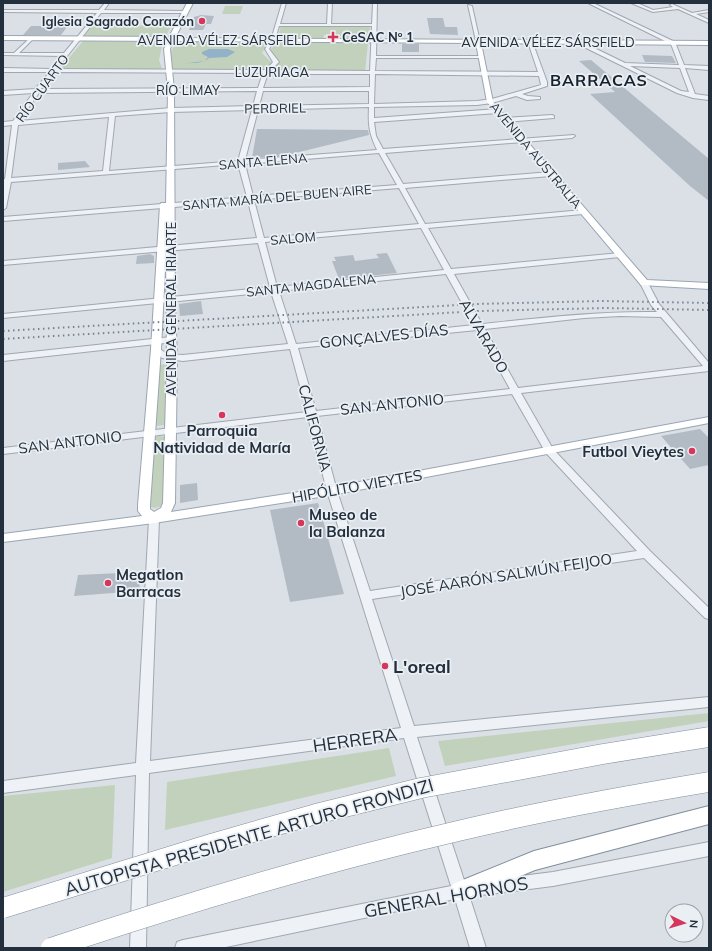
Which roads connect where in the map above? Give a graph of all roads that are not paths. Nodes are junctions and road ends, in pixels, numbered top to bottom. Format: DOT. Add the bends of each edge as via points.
graph roads {
  1 [pos="107,3"];
  2 [pos="186,3"];
  3 [pos="190,3"];
  4 [pos="284,3"];
  5 [pos="330,3"];
  6 [pos="375,3"];
  7 [pos="590,3"];
  8 [pos="633,3"];
  9 [pos="666,3"];
  10 [pos="672,3"];
  11 [pos="470,6"];
  12 [pos="11,7"];
  13 [pos="678,8"];
  14 [pos="100,11"];
  15 [pos="709,11"];
  16 [pos="4,12"];
  17 [pos="183,12"];
  18 [pos="697,15"];
  19 [pos="709,15"];
  20 [pos="709,20"];
  21 [pos="278,24"];
  22 [pos="328,25"];
  23 [pos="375,25"];
  24 [pos="3,38"];
  25 [pos="30,38"];
  26 [pos="79,39"];
  27 [pos="168,40"];
  28 [pos="186,40"];
  29 [pos="273,40"];
  30 [pos="374,41"];
  31 [pos="478,42"];
  32 [pos="530,42"];
  33 [pos="578,42"];
  34 [pos="673,43"];
  35 [pos="709,43"];
  36 [pos="3,54"];
  37 [pos="15,54"];
  38 [pos="167,54"];
  39 [pos="66,55"];
  40 [pos="373,57"];
  41 [pos="481,57"];
  42 [pos="622,64"];
  43 [pos="425,65"];
  44 [pos="682,67"];
  45 [pos="709,68"];
  46 [pos="3,70"];
  47 [pos="54,70"];
  48 [pos="168,72"];
  49 [pos="267,72"];
  50 [pos="373,73"];
  51 [pos="484,74"];
  52 [pos="541,74"];
  53 [pos="260,89"];
  54 [pos="372,89"];
  55 [pos="168,90"];
  56 [pos="37,91"];
  57 [pos="3,93"];
  58 [pos="517,94"];
  59 [pos="693,96"];
  60 [pos="538,98"];
  61 [pos="709,98"];
  62 [pos="490,101"];
  63 [pos="372,106"];
  64 [pos="255,109"];
  65 [pos="168,111"];
  66 [pos="498,111"];
  67 [pos="112,115"];
  68 [pos="552,117"];
  69 [pos="371,120"];
  70 [pos="506,120"];
  71 [pos="15,123"];
  72 [pos="3,124"];
  73 [pos="572,136"];
  74 [pos="522,140"];
  75 [pos="381,151"];
  76 [pos="241,162"];
  77 [pos="168,168"];
  78 [pos="106,173"];
  79 [pos="551,174"];
  80 [pos="6,181"];
  81 [pos="401,187"];
  82 [pos="250,199"];
  83 [pos="168,207"];
  84 [pos="3,208"];
  85 [pos="583,212"];
  86 [pos="3,219"];
  87 [pos="423,226"];
  88 [pos="262,241"];
  89 [pos="166,249"];
  90 [pos="620,255"];
  91 [pos="3,263"];
  92 [pos="448,271"];
  93 [pos="644,283"];
  94 [pos="709,286"];
  95 [pos="274,289"];
  96 [pos="170,300"];
  97 [pos="157,301"];
  98 [pos="663,315"];
  99 [pos="3,316"];
  100 [pos="478,326"];
  101 [pos="171,340"];
  102 [pos="156,345"];
  103 [pos="293,346"];
  104 [pos="3,358"];
  105 [pos="172,358"];
  106 [pos="709,368"];
  107 [pos="515,391"];
  108 [pos="312,413"];
  109 [pos="709,420"];
  110 [pos="171,430"];
  111 [pos="149,432"];
  112 [pos="3,450"];
  113 [pos="549,451"];
  114 [pos="332,491"];
  115 [pos="154,519"];
  116 [pos="3,538"];
  117 [pos="646,554"];
  118 [pos="365,596"];
  119 [pos="709,615"];
  120 [pos="709,702"];
  121 [pos="409,732"];
  122 [pos="709,737"];
  123 [pos="142,769"];
  124 [pos="709,782"];
  125 [pos="3,787"];
  126 [pos="709,815"];
  127 [pos="709,849"];
  128 [pos="460,891"];
  129 [pos="3,908"];
  130 [pos="51,948"];
  131 [pos="138,948"];
  132 [pos="184,948"];
  133 [pos="478,948"];
  1 -- 14 [label="street, RÍO CUARTO"];
  2 -- 17 [label="main road, AVENIDA GENERAL IRIARTE"];
  3 -- 17 [label="main road, AVENIDA GENERAL IRIARTE"];
  4 -- 21 [label="street, CALIFORNIA"];
  5 -- 22 [label="street"];
  6 -- 23 [label="street, ALVARADO"];
  7 -- 34 [label="street"];
  8 -- 13 [label="street" via="653,11"];
  9 -- 13 [label="street"];
  10 -- 18 [label="street"];
  11 -- 31 [label="street, AVENIDA AUSTRALIA"];
  12 -- 16 [label="street"];
  13 -- 18 [label="street"];
  14 -- 16 [label="street"];
  14 -- 17 [label="street"];
  14 -- 26 [label="street, RÍO CUARTO"];
  15 -- 18 [label="street"];
  17 -- 27 [label="main road, AVENIDA GENERAL IRIARTE"];
  18 -- 19 [label="street"];
  18 -- 20 [label="street"];
  21 -- 22 [label="street"];
  21 -- 29 [label="street, CALIFORNIA"];
  22 -- 23 [label="street"];
  23 -- 30 [label="street, ALVARADO"];
  24 -- 25 [label="main road, AVENIDA VÉLEZ SÁRSFIELD"];
  25 -- 26 [label="main road, AVENIDA VÉLEZ SÁRSFIELD"];
  25 -- 37 [label="street"];
  26 -- 27 [label="main road, AVENIDA VÉLEZ SÁRSFIELD"];
  26 -- 39 [label="street, RÍO CUARTO"];
  27 -- 28 [label="main road, AVENIDA VÉLEZ SÁRSFIELD"];
  27 -- 38 [label="main road, AVENIDA GENERAL IRIARTE"];
  27 -- 48 [label="main road, AVENIDA GENERAL IRIARTE" via="162,56"];
  28 -- 29 [label="main road, AVENIDA VÉLEZ SÁRSFIELD"];
  28 -- 38 [label="main road" via="175,43"];
  29 -- 30 [label="main road, AVENIDA VÉLEZ SÁRSFIELD"];
  29 -- 49 [label="street, CALIFORNIA" via="267,50 276,62"];
  30 -- 31 [label="main road, AVENIDA VÉLEZ SÁRSFIELD"];
  30 -- 40 [label="street, ALVARADO"];
  31 -- 32 [label="main road, AVENIDA VÉLEZ SÁRSFIELD"];
  31 -- 41 [label="main road, AVENIDA AUSTRALIA"];
  32 -- 33 [label="main road, AVENIDA VÉLEZ SÁRSFIELD"];
  32 -- 52 [label="street"];
  33 -- 34 [label="main road, AVENIDA VÉLEZ SÁRSFIELD"];
  33 -- 42 [label="street"];
  34 -- 35 [label="main road, AVENIDA VÉLEZ SÁRSFIELD"];
  34 -- 44 [label="street"];
  36 -- 37 [label="street"];
  37 -- 39 [label="street"];
  38 -- 48 [label="main road, AVENIDA GENERAL IRIARTE"];
  39 -- 47 [label="street, RÍO CUARTO"];
  40 -- 43 [label="street"];
  40 -- 50 [label="street, ALVARADO"];
  41 -- 43 [label="street"];
  41 -- 51 [label="main road, AVENIDA AUSTRALIA"];
  42 -- 44 [label="street"];
  42 -- 59 [label="street" via="679,92"];
  43 -- 50 [label="street, LUZURIAGA"];
  43 -- 51 [label="street, LUZURIAGA"];
  44 -- 45 [label="street"];
  44 -- 59 [label="street"];
  46 -- 47 [label="street, LUZURIAGA"];
  47 -- 48 [label="street, LUZURIAGA"];
  47 -- 56 [label="street, RÍO CUARTO"];
  48 -- 49 [label="street, LUZURIAGA"];
  48 -- 55 [label="main road, AVENIDA GENERAL IRIARTE"];
  49 -- 50 [label="street, LUZURIAGA"];
  49 -- 53 [label="street, CALIFORNIA"];
  50 -- 54 [label="street, ALVARADO"];
  51 -- 52 [label="street, LUZURIAGA"];
  51 -- 62 [label="main road, AVENIDA AUSTRALIA"];
  52 -- 58 [label="street, PERDRIEL" via="544,85"];
  53 -- 54 [label="street, RÍO LIMAY"];
  53 -- 55 [label="street, RÍO LIMAY"];
  53 -- 64 [label="street, CALIFORNIA"];
  54 -- 63 [label="street, ALVARADO"];
  55 -- 56 [label="street, RÍO LIMAY"];
  55 -- 65 [label="main road, AVENIDA GENERAL IRIARTE"];
  56 -- 57 [label="street, RÍO LIMAY"];
  56 -- 71 [label="street, RÍO CUARTO"];
  58 -- 60 [label="street" via="527,98"];
  58 -- 62 [label="street, PERDRIEL"];
  59 -- 61 [label="street"];
  62 -- 63 [label="street, PERDRIEL"];
  62 -- 66 [label="main road, AVENIDA AUSTRALIA"];
  63 -- 64 [label="street, PERDRIEL"];
  63 -- 69 [label="street, ALVARADO"];
  64 -- 65 [label="street, PERDRIEL"];
  64 -- 76 [label="street, CALIFORNIA"];
  65 -- 67 [label="street, PERDRIEL"];
  65 -- 77 [label="main road, AVENIDA GENERAL IRIARTE"];
  66 -- 69 [label="street"];
  66 -- 70 [label="main road, AVENIDA AUSTRALIA"];
  67 -- 71 [label="street, PERDRIEL"];
  67 -- 78 [label="street"];
  68 -- 70 [label="street"];
  69 -- 75 [label="street, ALVARADO" via="373,136"];
  70 -- 74 [label="main road, AVENIDA AUSTRALIA"];
  71 -- 72 [label="street, PERDRIEL"];
  71 -- 80 [label="street, RÍO CUARTO"];
  73 -- 74 [label="street, SANTA ELENA"];
  74 -- 75 [label="street, SANTA ELENA"];
  74 -- 79 [label="main road, AVENIDA AUSTRALIA"];
  75 -- 76 [label="street, SANTA ELENA"];
  75 -- 81 [label="street, ALVARADO"];
  76 -- 77 [label="street, SANTA ELENA"];
  76 -- 82 [label="street, CALIFORNIA"];
  77 -- 78 [label="street, SANTA ELENA"];
  77 -- 83 [label="main road, AVENIDA GENERAL IRIARTE"];
  78 -- 80 [label="street, SANTA ELENA"];
  79 -- 81 [label="street, SANTA MARÍA DEL BUEN AIRE"];
  79 -- 85 [label="main road, AVENIDA AUSTRALIA"];
  80 -- 84 [label="street, RÍO CUARTO"];
  81 -- 82 [label="street, SANTA MARÍA DEL BUEN AIRE"];
  81 -- 87 [label="street, ALVARADO"];
  82 -- 83 [label="street, SANTA MARÍA DEL BUEN AIRE"];
  82 -- 88 [label="street, CALIFORNIA"];
  83 -- 86 [label="street, SANTA MARÍA DEL BUEN AIRE"];
  83 -- 89 [label="main road, AVENIDA GENERAL IRIARTE"];
  85 -- 87 [label="street, SALOM"];
  85 -- 90 [label="main road, AVENIDA AUSTRALIA"];
  87 -- 88 [label="street, SALOM"];
  87 -- 92 [label="street, ALVARADO"];
  88 -- 89 [label="street, SALOM"];
  88 -- 95 [label="street, CALIFORNIA"];
  89 -- 91 [label="street, SALOM"];
  89 -- 96 [label="main road, AVENIDA GENERAL IRIARTE"];
  89 -- 97 [label="main road, AVENIDA GENERAL IRIARTE"];
  90 -- 92 [label="street, SANTA MAGDALENA"];
  90 -- 93 [label="main road, AVENIDA AUSTRALIA"];
  92 -- 95 [label="street, SANTA MAGDALENA"];
  92 -- 100 [label="street, ALVARADO"];
  93 -- 94 [label="main road"];
  93 -- 98 [label="street" via="650,298"];
  95 -- 96 [label="street, SANTA MAGDALENA"];
  95 -- 103 [label="street, CALIFORNIA"];
  96 -- 97 [label="street, SANTA MAGDALENA"];
  96 -- 101 [label="main road, AVENIDA GENERAL IRIARTE"];
  97 -- 99 [label="street, SANTA MAGDALENA"];
  97 -- 102 [label="main road, AVENIDA GENERAL IRIARTE"];
  98 -- 100 [label="street, GONÇALVES DÍAS" via="594,315"];
  98 -- 106 [label="street"];
  100 -- 103 [label="street, GONÇALVES DÍAS"];
  100 -- 107 [label="street, ALVARADO"];
  101 -- 102 [label="street"];
  101 -- 105 [label="main road, AVENIDA GENERAL IRIARTE"];
  102 -- 104 [label="street"];
  102 -- 105 [label="street" via="161,354"];
  102 -- 111 [label="main road, AVENIDA GENERAL IRIARTE"];
  103 -- 105 [label="street, GONÇALVES DÍAS"];
  103 -- 108 [label="street, CALIFORNIA"];
  105 -- 110 [label="main road, AVENIDA GENERAL IRIARTE"];
  106 -- 107 [label="street, SAN ANTONIO"];
  107 -- 108 [label="street, SAN ANTONIO"];
  107 -- 113 [label="street, ALVARADO"];
  108 -- 110 [label="street, SAN ANTONIO"];
  108 -- 114 [label="street, CALIFORNIA"];
  109 -- 113 [label="main road, HIPÓLITO VIEYTES"];
  110 -- 111 [label="street, SAN ANTONIO"];
  110 -- 115 [label="main road, AVENIDA GENERAL IRIARTE" via="169,503 166,510"];
  111 -- 112 [label="street, SAN ANTONIO"];
  111 -- 115 [label="main road, AVENIDA GENERAL IRIARTE" via="144,511"];
  113 -- 114 [label="main road, HIPÓLITO VIEYTES"];
  113 -- 117 [label="street, ALVARADO"];
  114 -- 115 [label="main road, HIPÓLITO VIEYTES"];
  114 -- 118 [label="street, CALIFORNIA"];
  115 -- 116 [label="main road, HIPÓLITO VIEYTES"];
  115 -- 123 [label="street"];
  117 -- 118 [label="street, JOSÉ AARÓN SALMÚN FEIJOO"];
  117 -- 119 [label="street, ALVARADO"];
  118 -- 121 [label="street, CALIFORNIA"];
  120 -- 121 [label="street, HERRERA"];
  121 -- 123 [label="street, HERRERA"];
  121 -- 128 [label="street, CALIFORNIA"];
  122 -- 129 [label="highway, AUTOPISTA PRESIDENTE ARTURO FRONDIZI, bridge" via="470,778 395,794 270,827"];
  123 -- 125 [label="street, HERRERA"];
  123 -- 131 [label="street"];
  124 -- 130 [label="highway, bridge" via="478,826 380,850 147,915"];
  126 -- 128 [label="highway" via="534,861"];
  127 -- 128 [label="street, GENERAL HORNOS" via="553,879"];
  128 -- 132 [label="street, GENERAL HORNOS"];
  128 -- 133 [label="street, CALIFORNIA"];
}
